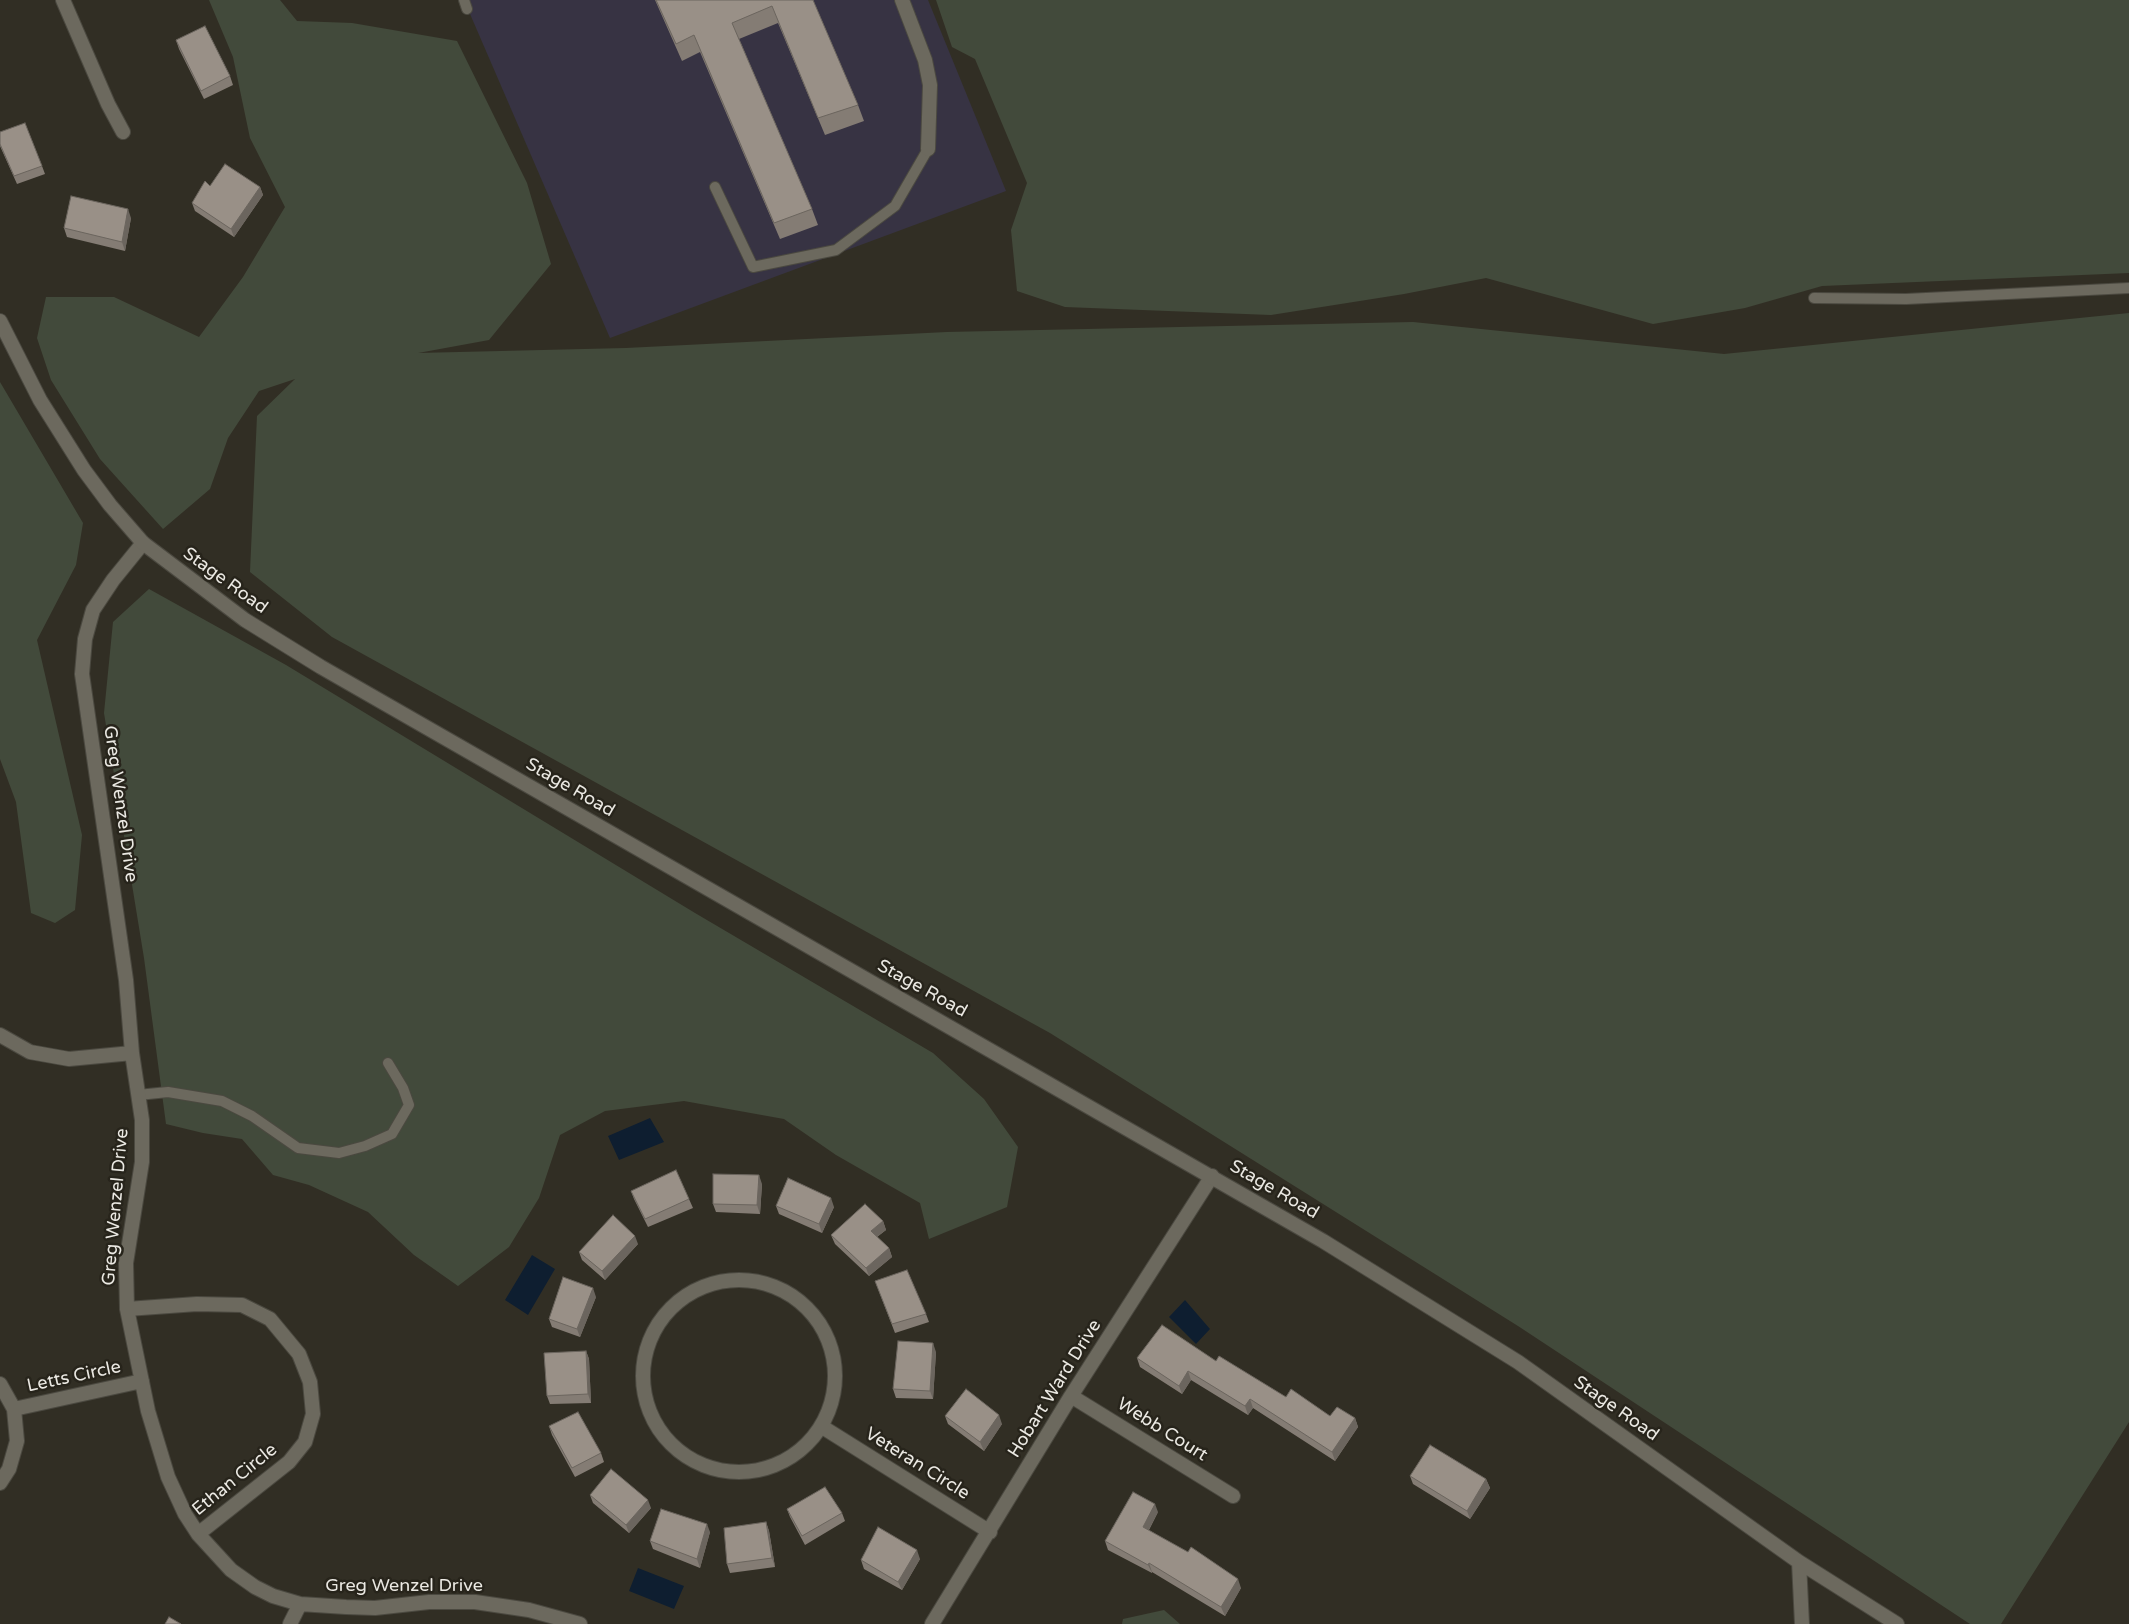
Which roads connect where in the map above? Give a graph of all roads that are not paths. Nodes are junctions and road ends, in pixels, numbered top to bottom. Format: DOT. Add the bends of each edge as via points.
graph roads {
  1 [pos="63,0"];
  2 [pos="902,0"];
  3 [pos="123,132"];
  4 [pos="928,149"];
  5 [pos="715,187"];
  6 [pos="2129,288"];
  7 [pos="1814,298"];
  8 [pos="0,321"];
  9 [pos="143,543"];
  10 [pos="0,1035"];
  11 [pos="132,1053"];
  12 [pos="388,1063"];
  13 [pos="138,1095"];
  14 [pos="1212,1176"];
  15 [pos="127,1308"];
  16 [pos="142,1381"];
  17 [pos="0,1384"];
  18 [pos="1071,1396"];
  19 [pos="14,1409"];
  20 [pos="824,1428"];
  21 [pos="0,1483"];
  22 [pos="1233,1496"];
  23 [pos="990,1532"];
  24 [pos="198,1534"];
  25 [pos="1799,1562"];
  26 [pos="300,1604"];
  27 [pos="290,1624"];
  28 [pos="580,1624"];
  29 [pos="932,1624"];
  30 [pos="1802,1624"];
  31 [pos="1897,1624"];
  1 -- 3 [label="street"];
  2 -- 4 [label="street" via="925,60 930,85"];
  4 -- 5 [label="lane" via="895,206 836,250 753,267"];
  6 -- 7 [label="lane" via="1906,299"];
  8 -- 9 [label="street, Stage Road" via="40,400 84,470"];
  9 -- 11 [label="street, Greg Wenzel Drive" via="93,610 85,639 82,674 126,980"];
  9 -- 14 [label="street, Stage Road" via="245,620 321,667"];
  10 -- 11 [label="street" via="30,1052 69,1058"];
  11 -- 13 [label="street, Greg Wenzel Drive"];
  12 -- 13 [label="lane" via="409,1105 392,1134 339,1153 298,1148 252,1116 222,1101 168,1092"];
  13 -- 15 [label="street, Greg Wenzel Drive" via="142,1120 142,1162 126,1263"];
  14 -- 18 [label="street, Hobart Ward Drive"];
  14 -- 25 [label="street, Stage Road" via="1518,1362"];
  15 -- 16 [label="street, Greg Wenzel Drive"];
  15 -- 24 [label="street, Ethan Circle" via="242,1305 270,1318 299,1354 310,1382 313,1414 306,1442 289,1462"];
  16 -- 19 [label="street, Letts Circle"];
  16 -- 24 [label="street, Greg Wenzel Drive" via="168,1477"];
  17 -- 19 [label="street, Letts Circle"];
  18 -- 22 [label="street, Webb Court"];
  18 -- 23 [label="street, Hobart Ward Drive"];
  19 -- 21 [label="street, Letts Circle" via="17,1441 9,1470"];
  20 -- 20 [label="street" via="796,1451 772,1465 752,1470 712,1469 693,1460 672,1444 655,1421 642,1394 642,1360 649,1340 663,1318 686,1295 710,1283 743,1279 788,1293 805,1307 830,1343 837,1368 832,1412"];
  20 -- 23 [label="street, Veteran Circle"];
  23 -- 29 [label="street, Hobart Ward Drive"];
  24 -- 26 [label="street, Greg Wenzel Drive" via="231,1570 255,1587"];
  25 -- 30 [label="street"];
  25 -- 31 [label="street, Stage Road"];
  26 -- 27 [label="street"];
  26 -- 28 [label="street, Greg Wenzel Drive" via="375,1608 429,1602 475,1602 529,1610"];
}
